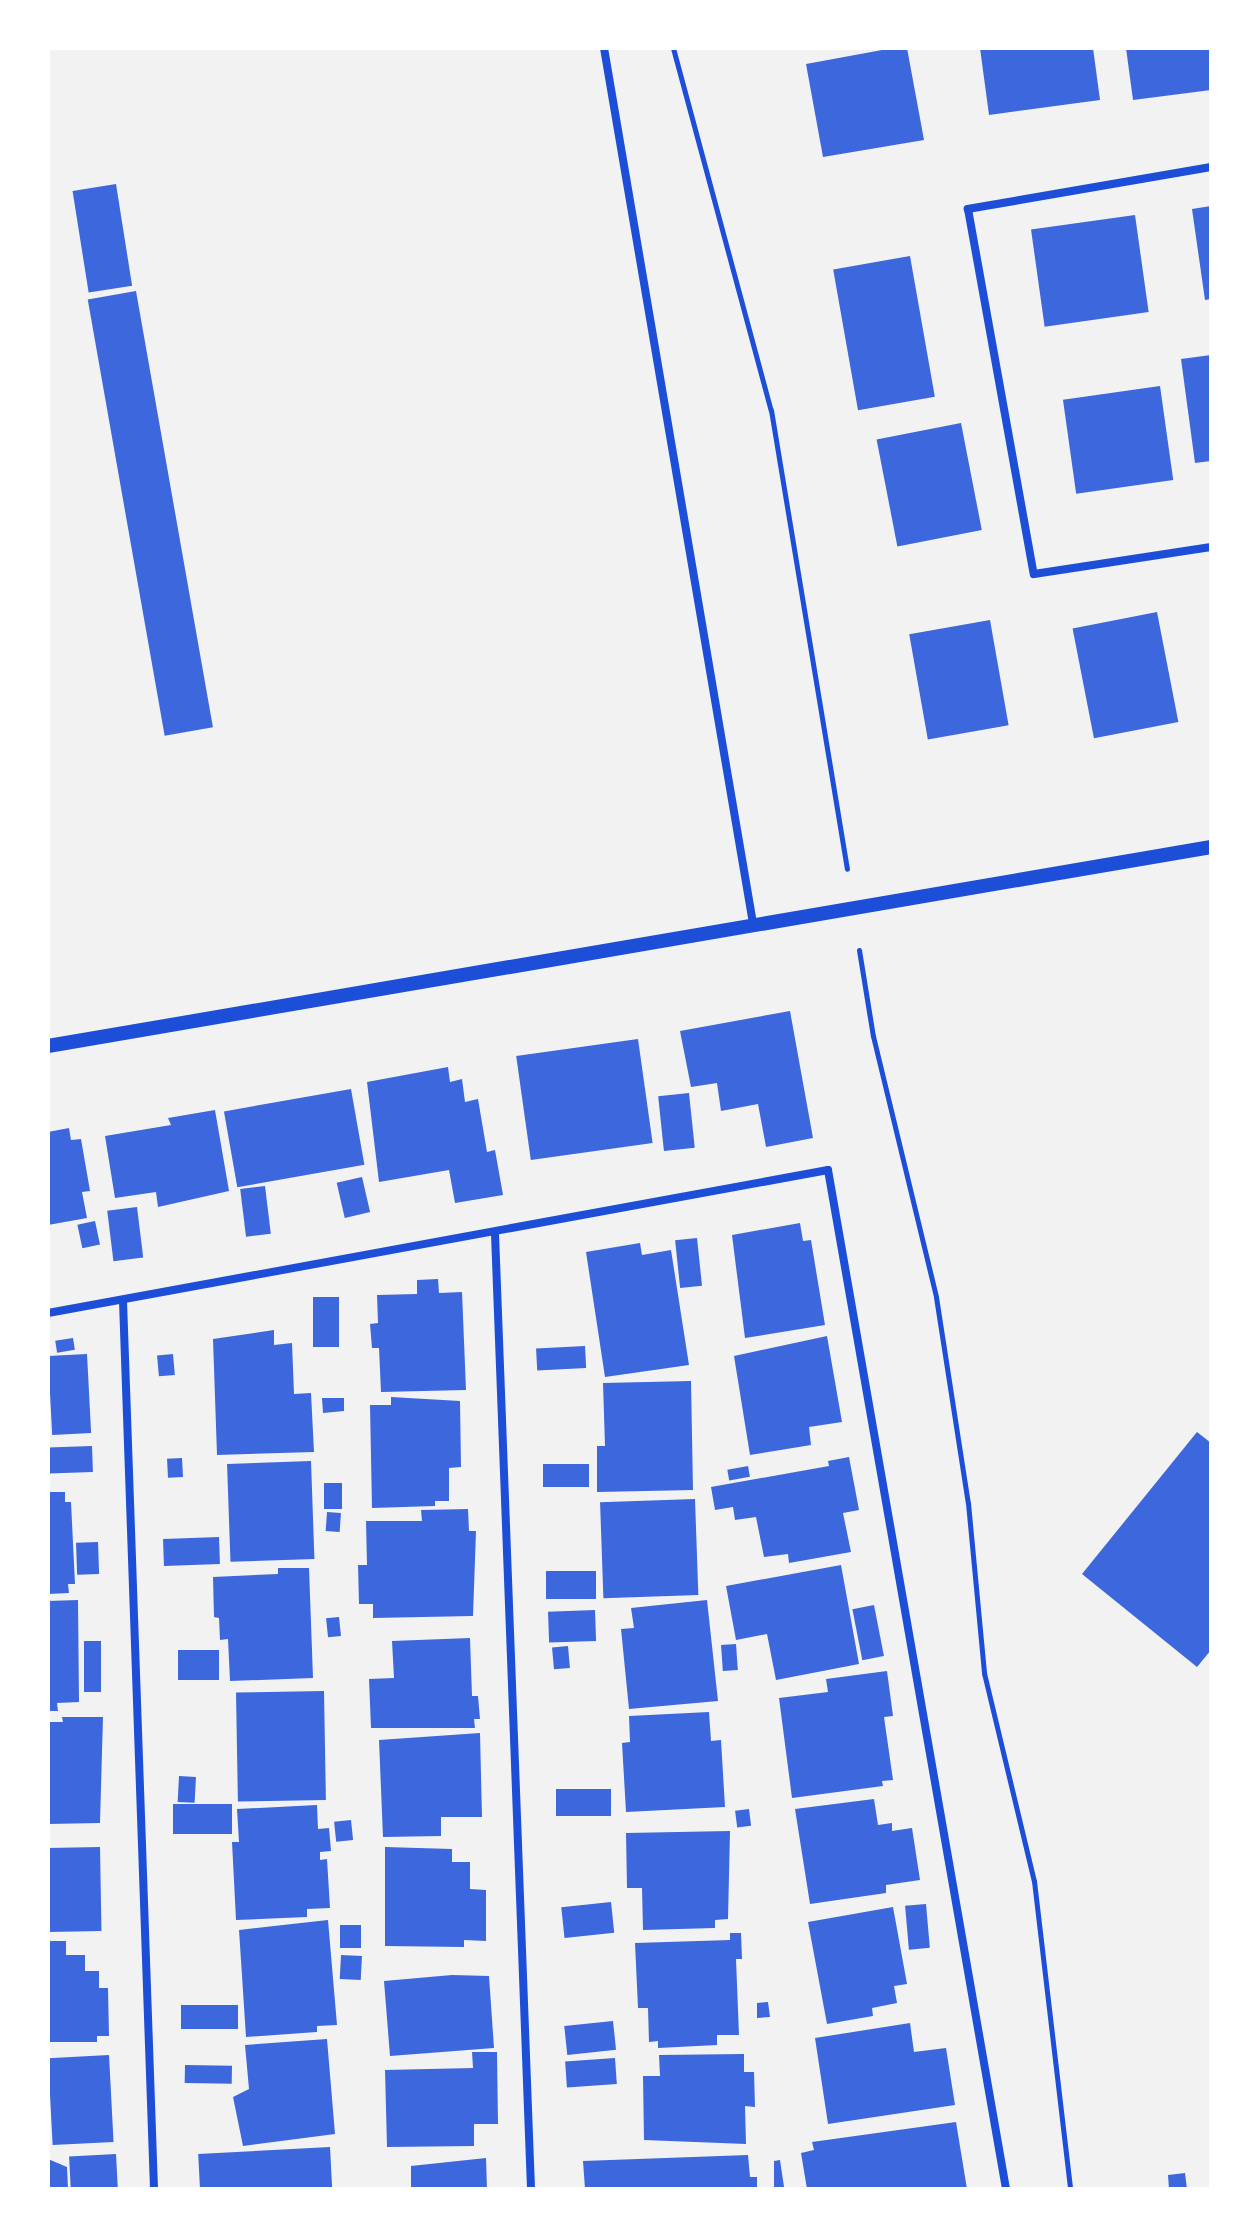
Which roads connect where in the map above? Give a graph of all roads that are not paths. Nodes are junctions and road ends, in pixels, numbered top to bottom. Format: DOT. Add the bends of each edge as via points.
graph roads {
  1 [pos="604,48"];
  2 [pos="1211,167"];
  3 [pos="1211,547"];
  4 [pos="1211,847"];
  5 [pos="753,923"];
  6 [pos="48,1046"];
  7 [pos="495,1234"];
  8 [pos="123,1301"];
  9 [pos="48,1313"];
  10 [pos="154,2189"];
  11 [pos="531,2189"];
  12 [pos="1006,2189"];
  1 -- 5 [label="street"];
  2 -- 3 [label="street" via="968,209 1034,574"];
  4 -- 5 [label="street"];
  5 -- 6 [label="street"];
  7 -- 8 [label="street"];
  7 -- 11 [label="street"];
  7 -- 12 [label="street" via="828,1170"];
  8 -- 9 [label="street"];
  8 -- 10 [label="street"];
}
